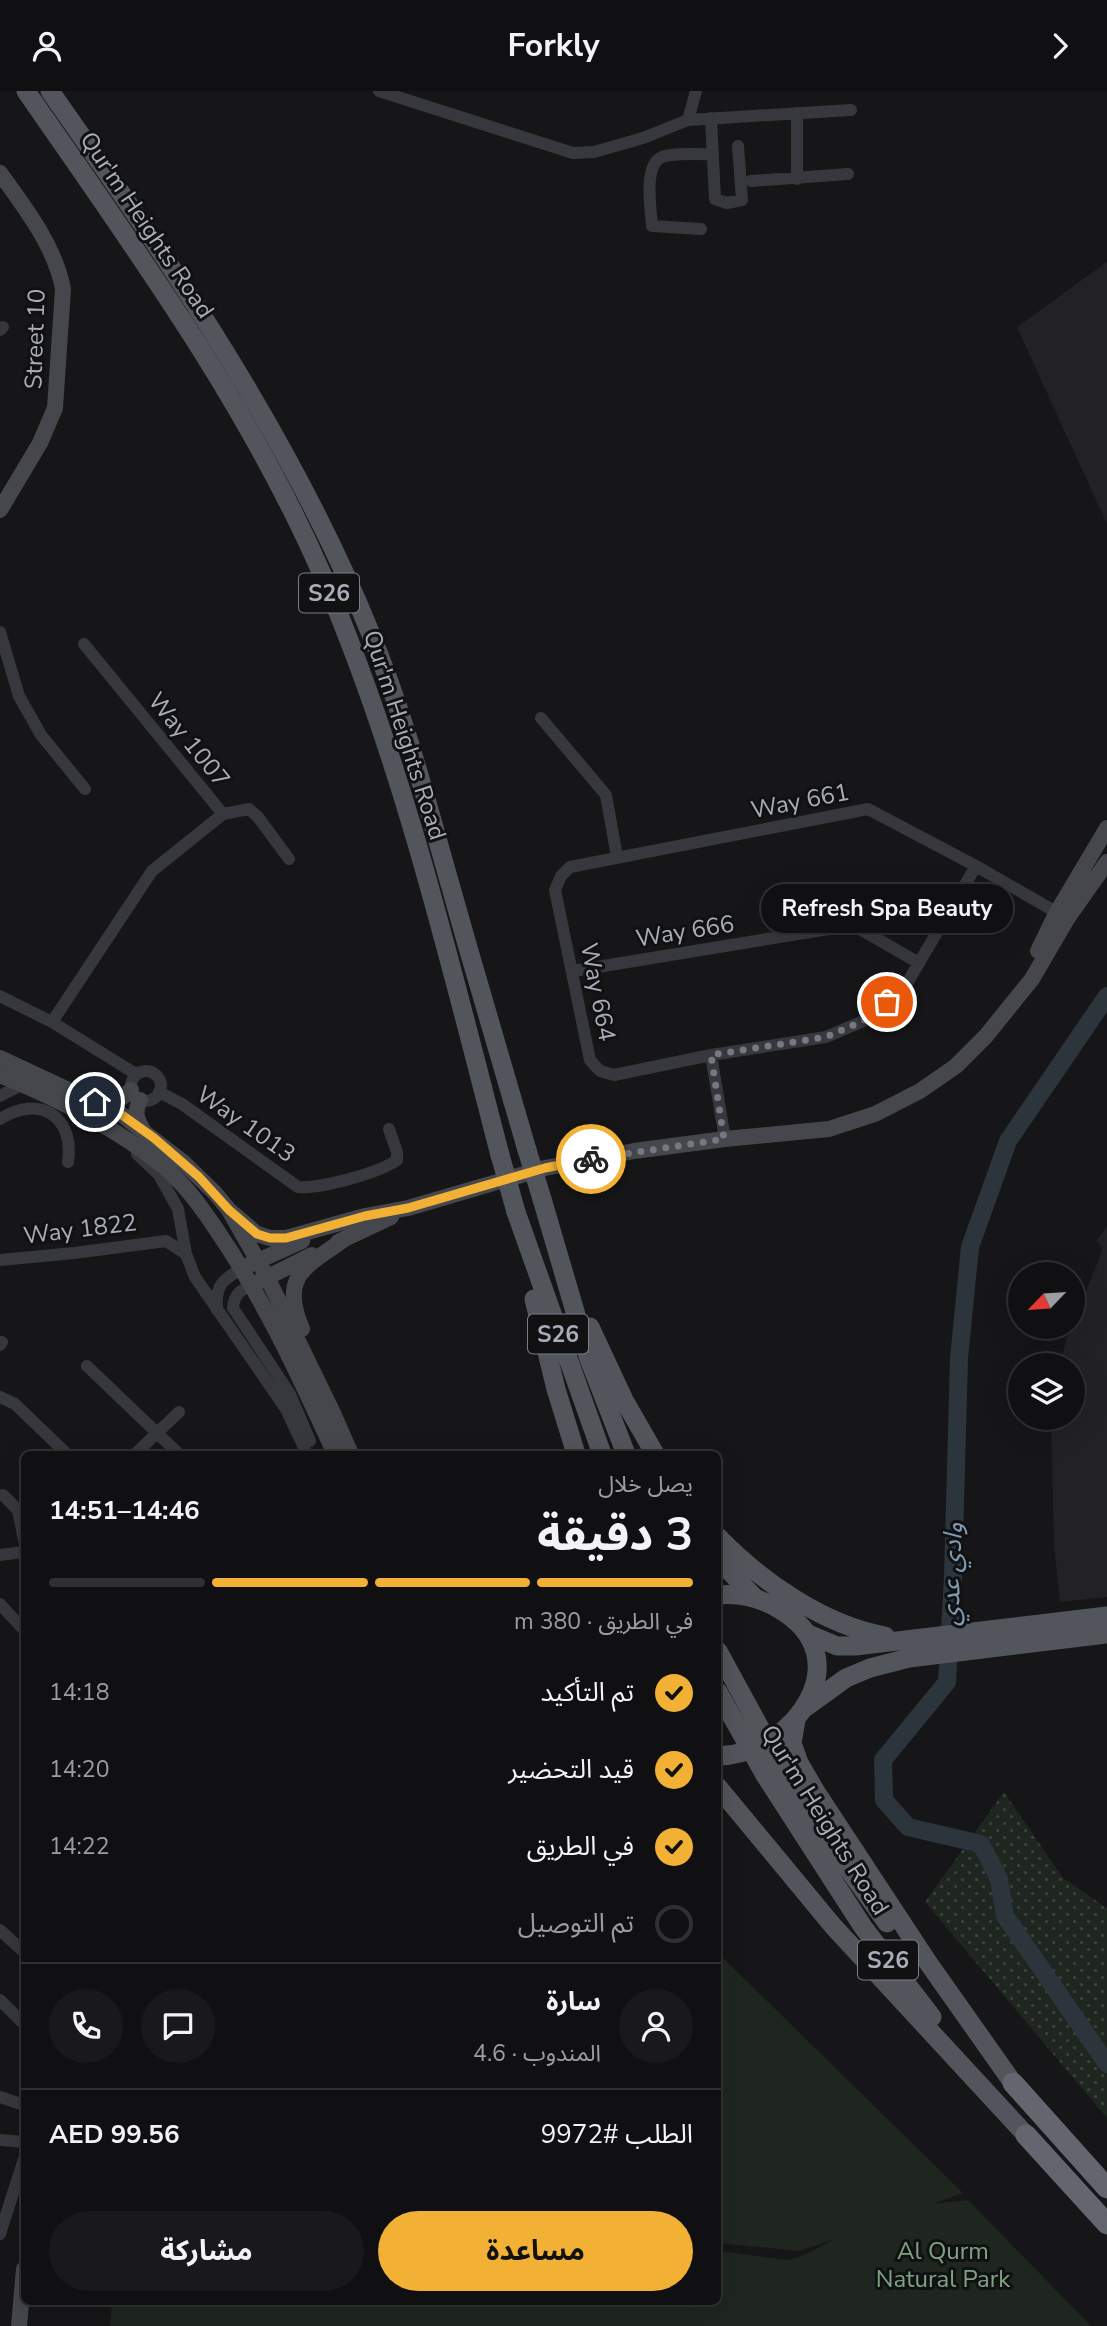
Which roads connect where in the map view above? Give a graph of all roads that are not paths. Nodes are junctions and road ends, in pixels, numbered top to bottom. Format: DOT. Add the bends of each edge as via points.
graph roads {
  1 [pos="26,91"];
  2 [pos="379,91"];
  3 [pos="696,91"];
  4 [pos="51,92"];
  5 [pos="851,110"];
  6 [pos="797,113"];
  7 [pos="711,118"];
  8 [pos="688,120"];
  9 [pos="738,146"];
  10 [pos="713,154"];
  11 [pos="848,174"];
  12 [pos="1,176"];
  13 [pos="797,179"];
  14 [pos="751,181"];
  15 [pos="701,229"];
  16 [pos="0,510"];
  17 [pos="0,632"];
  18 [pos="84,643"];
  19 [pos="3,658"];
  20 [pos="541,718"];
  21 [pos="85,789"];
  22 [pos="223,814"];
  23 [pos="1107,828"];
  24 [pos="617,857"];
  25 [pos="289,859"];
  26 [pos="1107,862"];
  27 [pos="976,866"];
  28 [pos="561,876"];
  29 [pos="1062,916"];
  30 [pos="919,963"];
  31 [pos="573,971"];
  32 [pos="0,996"];
  33 [pos="52,1022"];
  34 [pos="711,1055"];
  35 [pos="0,1058"];
  36 [pos="136,1074"];
  37 [pos="0,1075"];
  38 [pos="23,1084"];
  39 [pos="159,1092"];
  40 [pos="135,1095"];
  41 [pos="0,1096"];
  42 [pos="95,1102"];
  43 [pos="0,1119"];
  44 [pos="390,1129"];
  45 [pos="112,1130"];
  46 [pos="143,1130"];
  47 [pos="724,1139"];
  48 [pos="68,1162"];
  49 [pos="544,1209"];
  50 [pos="229,1210"];
  51 [pos="516,1212"];
  52 [pos="181,1225"];
  53 [pos="343,1231"];
  54 [pos="166,1241"];
  55 [pos="186,1254"];
  56 [pos="0,1260"];
  57 [pos="258,1260"];
  58 [pos="243,1268"];
  59 [pos="267,1277"];
  60 [pos="251,1285"];
  61 [pos="217,1310"];
  62 [pos="87,1366"];
  63 [pos="321,1388"];
  64 [pos="0,1397"];
  65 [pos="179,1412"];
  66 [pos="158,1433"];
  67 [pos="64,1451"];
  68 [pos="138,1451"];
  69 [pos="176,1451"];
  70 [pos="306,1451"];
  71 [pos="314,1451"];
  72 [pos="334,1451"];
  73 [pos="350,1451"];
  74 [pos="575,1451"];
  75 [pos="601,1451"];
  76 [pos="625,1451"];
  77 [pos="653,1451"];
  78 [pos="3,1495"];
  79 [pos="21,1525"];
  80 [pos="721,1540"];
  81 [pos="21,1552"];
  82 [pos="0,1555"];
  83 [pos="721,1562"];
  84 [pos="721,1595"];
  85 [pos="755,1598"];
  86 [pos="0,1604"];
  87 [pos="1107,1616"];
  88 [pos="21,1627"];
  89 [pos="808,1634"];
  90 [pos="1107,1634"];
  91 [pos="908,1649"];
  92 [pos="721,1658"];
  93 [pos="721,1696"];
  94 [pos="801,1713"];
  95 [pos="721,1756"];
  96 [pos="771,1768"];
  97 [pos="721,1791"];
  98 [pos="721,1805"];
  99 [pos="766,1847"];
  100 [pos="0,1930"];
  101 [pos="21,1949"];
  102 [pos="0,2000"];
  103 [pos="21,2021"];
  104 [pos="1013,2083"];
  105 [pos="0,2097"];
  106 [pos="21,2104"];
  107 [pos="1026,2135"];
  108 [pos="0,2140"];
  109 [pos="21,2142"];
  110 [pos="21,2168"];
  111 [pos="1107,2188"];
  112 [pos="1107,2224"];
  113 [pos="0,2234"];
  114 [pos="21,2303"];
  115 [pos="29,2305"];
  116 [pos="19,2326"];
  117 [pos="27,2326"];
  1 -- 51 [label="main road, Qur'm Heights Road / S26, bridge" via="191,335 262,455 321,572 404,801"];
  2 -- 8 [label="street" via="573,153 643,138"];
  3 -- 8 [label="street"];
  4 -- 49 [label="main road, Qur'm Heights Road / S26, bridge" via="256,401 337,557 370,632 421,780"];
  5 -- 6 [label="street"];
  6 -- 7 [label="street"];
  6 -- 13 [label="street"];
  7 -- 8 [label="street"];
  7 -- 10 [label="street"];
  9 -- 10 [label="street" via="742,200 727,203 715,199"];
  10 -- 15 [label="street" via="664,156 650,170 652,226"];
  11 -- 13 [label="street"];
  12 -- 16 [label="street, Street 10" via="53,253 63,289 55,408"];
  13 -- 14 [label="street"];
  17 -- 19 [label="street"];
  18 -- 22 [label="street, Way 1007"];
  19 -- 21 [label="street" via="41,735"];
  20 -- 24 [label="street" via="606,795"];
  22 -- 25 [label="street" via="249,809"];
  22 -- 33 [label="street, Way 1007" via="152,871"];
  23 -- 29 [label="street"];
  24 -- 27 [label="street, Way 661" via="868,809"];
  24 -- 28 [label="street, Way 661" via="570,867"];
  26 -- 29 [label="street"];
  27 -- 29 [label="street, Way 661"];
  27 -- 30 [label="street, Way 664"];
  28 -- 31 [label="street, Way 664" via="555,890"];
  29 -- 47 [label="street" via="1020,992 986,1036 956,1066 920,1091 897,1105 829,1129"];
  30 -- 31 [label="street, Way 666" via="853,925"];
  30 -- 34 [label="street, Way 664" via="906,985 867,1019 847,1028 826,1037"];
  31 -- 34 [label="street, Way 664" via="590,1060 600,1071 614,1075"];
  32 -- 33 [label="street"];
  33 -- 36 [label="street"];
  34 -- 47 [label="street"];
  35 -- 42 [label="street"];
  36 -- 39 [label="street" via="155,1074"];
  36 -- 40 [label="street" via="132,1078"];
  37 -- 38 [label="street"];
  38 -- 41 [label="street"];
  38 -- 45 [label="street"];
  39 -- 40 [label="street" via="150,1100"];
  39 -- 44 [label="street, Way 1013" via="298,1187 325,1185 388,1167 397,1160"];
  40 -- 42 [label="street" via="112,1103"];
  40 -- 46 [label="street" via="136,1117"];
  42 -- 46 [label="street"];
  43 -- 48 [label="street" via="26,1108 54,1116 67,1133"];
  45 -- 52 [label="street" via="159,1175 178,1209"];
  45 -- 58 [label="street" via="164,1167 188,1191"];
  46 -- 50 [label="street" via="183,1162"];
  47 -- 53 [label="street" via="545,1168 365,1216"];
  49 -- 76 [label="main road, Qur'm Heights Road / S26" via="589,1359"];
  49 -- 77 [label="main road" via="590,1329"];
  50 -- 53 [label="street" via="257,1234 270,1238"];
  50 -- 57 [label="street"];
  51 -- 74 [label="main road" via="556,1389"];
  51 -- 75 [label="main road, Qur'm Heights Road / S26"];
  52 -- 54 [label="street, Way 1822"];
  52 -- 55 [label="street"];
  53 -- 57 [label="street"];
  53 -- 59 [label="street"];
  53 -- 63 [label="street" via="299,1273 292,1294"];
  54 -- 55 [label="street, Way 1822"];
  54 -- 56 [label="street, Way 1822"];
  55 -- 61 [label="street"];
  57 -- 58 [label="street"];
  57 -- 59 [label="street"];
  58 -- 60 [label="street"];
  58 -- 61 [label="street" via="219,1286"];
  59 -- 60 [label="street"];
  59 -- 63 [label="street"];
  60 -- 71 [label="street" via="238,1292 233,1308 290,1394"];
  60 -- 72 [label="street"];
  61 -- 70 [label="street" via="286,1409"];
  62 -- 66 [label="street"];
  63 -- 73 [label="street"];
  64 -- 67 [label="street" via="15,1404"];
  65 -- 66 [label="street"];
  66 -- 68 [label="street"];
  66 -- 69 [label="street"];
  78 -- 79 [label="street" via="18,1510"];
  80 -- 91 [label="main road" via="751,1569 831,1620"];
  81 -- 82 [label="street"];
  83 -- 85 [label="main road"];
  84 -- 85 [label="main road"];
  85 -- 89 [label="main road" via="790,1615"];
  86 -- 88 [label="street"];
  87 -- 91 [label="main road"];
  89 -- 91 [label="main road" via="838,1646"];
  89 -- 94 [label="main road" via="816,1670"];
  90 -- 91 [label="main road"];
  91 -- 94 [label="main road" via="846,1678"];
  92 -- 96 [label="main road, Qur'm Heights Road / S26, bridge"];
  93 -- 96 [label="main road, Qur'm Heights Road / S26, bridge"];
  94 -- 95 [label="main road" via="761,1746"];
  94 -- 104 [label="main road" via="792,1743 816,1793"];
  96 -- 104 [label="main road, Qur'm Heights Road / S26" via="936,1991"];
  96 -- 107 [label="main road, Qur'm Heights Road / S26" via="863,1927"];
  97 -- 99 [label="main road"];
  98 -- 99 [label="street"];
  99 -- 107 [label="main road"];
  100 -- 101 [label="street"];
  102 -- 103 [label="street"];
  104 -- 111 [label="highway, S26"];
  105 -- 106 [label="street"];
  107 -- 112 [label="highway, S26"];
  108 -- 109 [label="street"];
  110 -- 113 [label="street"];
  114 -- 116 [label="street"];
  115 -- 117 [label="street"];
}
